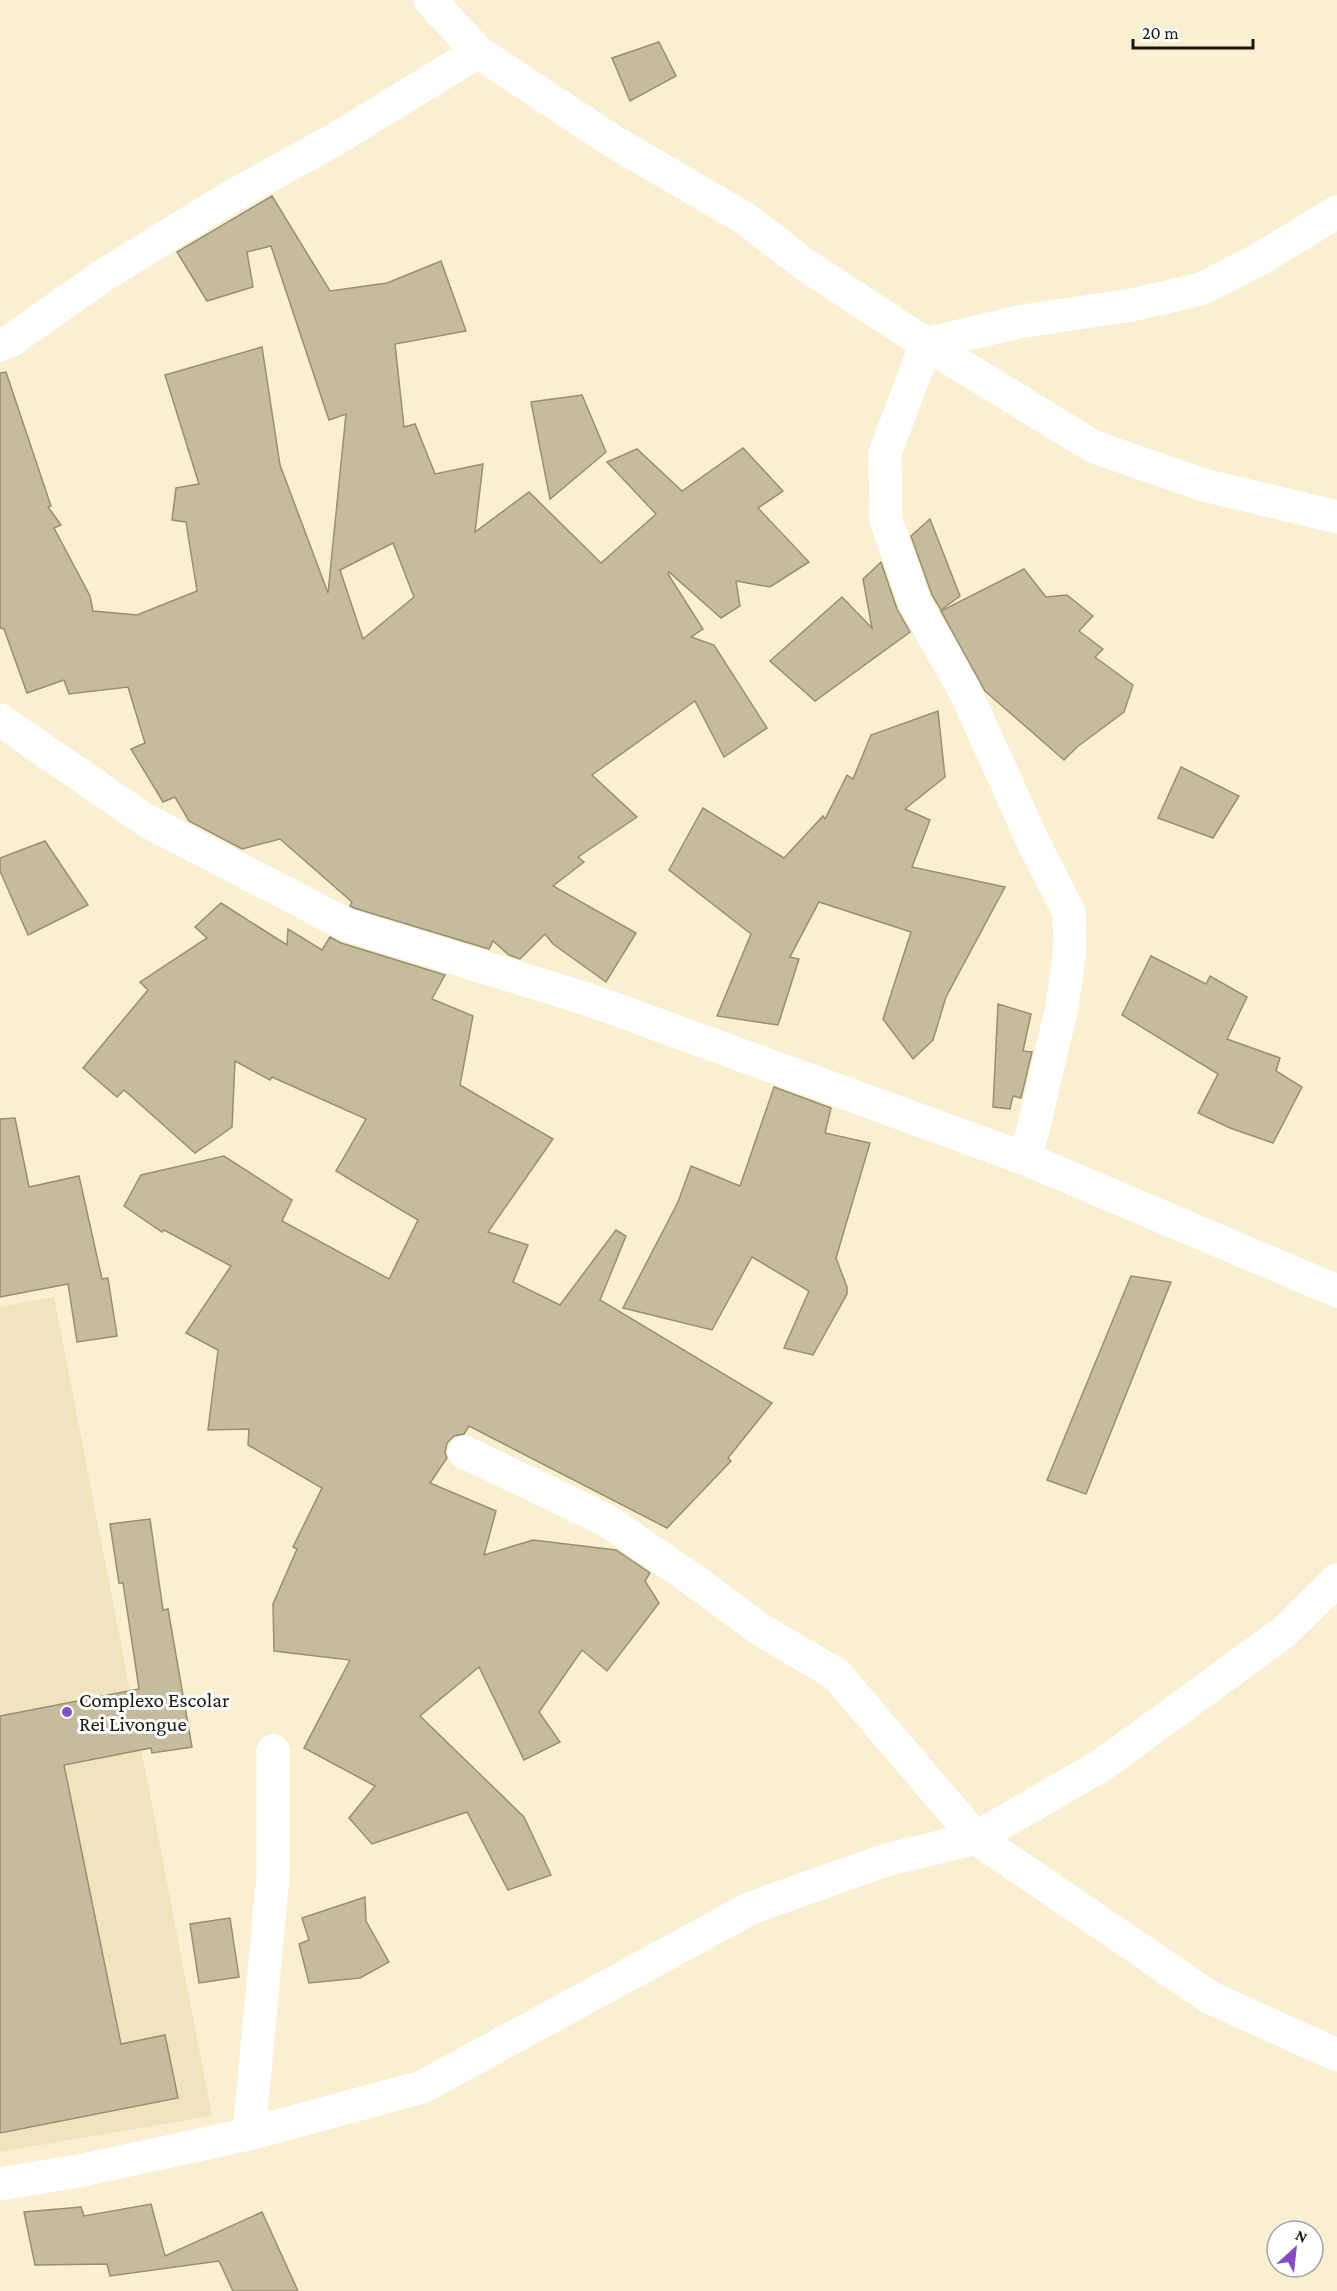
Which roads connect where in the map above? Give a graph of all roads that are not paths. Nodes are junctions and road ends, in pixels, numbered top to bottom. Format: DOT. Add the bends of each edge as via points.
graph roads {
  1 [pos="430,0"];
  2 [pos="478,52"];
  3 [pos="1337,212"];
  4 [pos="926,344"];
  5 [pos="0,345"];
  6 [pos="1337,517"];
  7 [pos="0,720"];
  8 [pos="1026,1159"];
  9 [pos="1337,1291"];
  10 [pos="464,1452"];
  11 [pos="1337,1580"];
  12 [pos="273,1751"];
  13 [pos="976,1838"];
  14 [pos="1337,2055"];
  15 [pos="249,2134"];
  16 [pos="0,2184"];
  1 -- 2 [label="street"];
  2 -- 4 [label="street" via="614,142 746,219 804,264"];
  2 -- 5 [label="street" via="104,275"];
  3 -- 4 [label="street" via="1201,289 1132,305 1018,322"];
  4 -- 6 [label="street" via="1094,447 1204,485"];
  4 -- 8 [label="street" via="885,453 886,520 915,603 964,691 1068,912 1070,950 1062,1007"];
  7 -- 8 [label="street" via="147,821 346,925 590,1000"];
  8 -- 9 [label="street"];
  10 -- 13 [label="street" via="606,1520 761,1630 836,1674"];
  11 -- 13 [label="street" via="1284,1632 1102,1765"];
  12 -- 15 [label="street" via="273,1877"];
  13 -- 14 [label="street" via="1211,1998"];
  13 -- 15 [label="street" via="886,1860 751,1908 422,2087"];
  15 -- 16 [label="street"];
}
